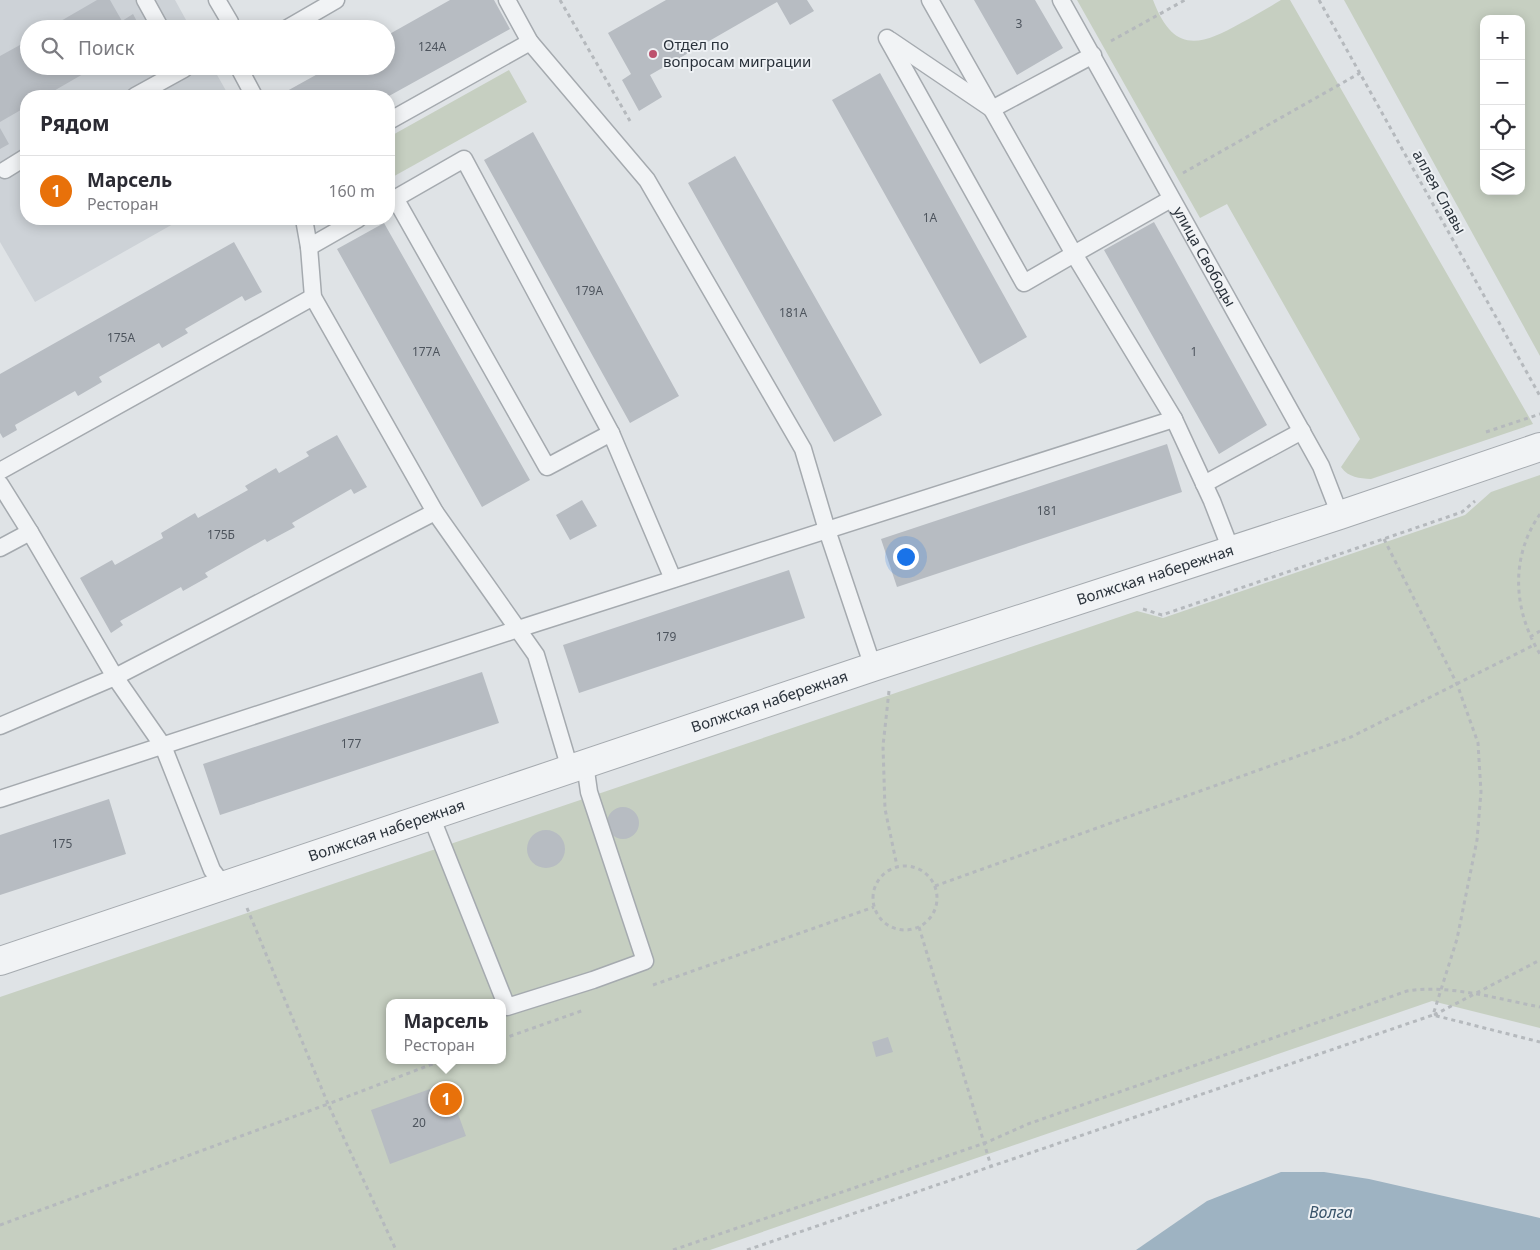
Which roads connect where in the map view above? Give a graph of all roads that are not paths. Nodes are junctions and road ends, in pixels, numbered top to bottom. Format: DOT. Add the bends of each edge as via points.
graph roads {
  1 [pos="145,0"];
  2 [pos="217,0"];
  3 [pos="336,0"];
  4 [pos="507,0"];
  5 [pos="930,0"];
  6 [pos="1061,0"];
  7 [pos="157,20"];
  8 [pos="229,20"];
  9 [pos="302,20"];
  10 [pos="530,42"];
  11 [pos="1092,54"];
  12 [pos="173,75"];
  13 [pos="243,75"];
  14 [pos="146,90"];
  15 [pos="251,90"];
  16 [pos="992,110"];
  17 [pos="395,118"];
  18 [pos="20,161"];
  19 [pos="5,170"];
  20 [pos="1167,192"];
  21 [pos="395,198"];
  22 [pos="395,205"];
  23 [pos="305,225"];
  24 [pos="347,225"];
  25 [pos="308,247"];
  26 [pos="1074,254"];
  27 [pos="313,297"];
  28 [pos="1174,419"];
  29 [pos="1302,431"];
  30 [pos="611,433"];
  31 [pos="1540,447"];
  32 [pos="0,471"];
  33 [pos="0,484"];
  34 [pos="1204,484"];
  35 [pos="435,512"];
  36 [pos="1340,515"];
  37 [pos="827,530"];
  38 [pos="30,532"];
  39 [pos="0,548"];
  40 [pos="1231,550"];
  41 [pos="673,580"];
  42 [pos="518,628"];
  43 [pos="873,666"];
  44 [pos="115,677"];
  45 [pos="0,726"];
  46 [pos="163,746"];
  47 [pos="577,766"];
  48 [pos="0,799"];
  49 [pos="431,816"];
  50 [pos="224,886"];
  51 [pos="0,961"];
  52 [pos="503,999"];
  53 [pos="506,1005"];
  1 -- 7 [label="lane"];
  2 -- 8 [label="lane"];
  3 -- 9 [label="lane"];
  4 -- 10 [label="lane"];
  5 -- 16 [label="lane"];
  6 -- 11 [label="lane, улица Свободы"];
  10 -- 17 [label="lane"];
  10 -- 37 [label="lane" via="647,180 803,449"];
  11 -- 16 [label="lane"];
  11 -- 20 [label="lane, улица Свободы"];
  12 -- 14 [label="lane"];
  13 -- 15 [label="lane"];
  16 -- 26 [label="lane"];
  16 -- 26 [label="lane" via="887,38 1024,284"];
  18 -- 19 [label="lane"];
  20 -- 26 [label="lane"];
  20 -- 29 [label="lane, улица Свободы"];
  21 -- 30 [label="lane" via="464,159"];
  22 -- 30 [label="lane" via="547,467"];
  23 -- 25 [label="lane"];
  24 -- 25 [label="lane"];
  25 -- 27 [label="lane"];
  26 -- 28 [label="lane"];
  27 -- 32 [label="lane"];
  27 -- 35 [label="lane"];
  28 -- 34 [label="lane"];
  28 -- 37 [label="lane"];
  29 -- 34 [label="lane"];
  29 -- 36 [label="lane, улица Свободы" via="1321,466"];
  30 -- 41 [label="lane"];
  31 -- 36 [label="street, Волжская набережная"];
  33 -- 38 [label="lane"];
  34 -- 40 [label="lane"];
  35 -- 42 [label="lane"];
  35 -- 44 [label="lane"];
  36 -- 40 [label="street, Волжская набережная"];
  37 -- 41 [label="lane"];
  37 -- 43 [label="lane"];
  38 -- 39 [label="lane"];
  38 -- 44 [label="lane"];
  40 -- 43 [label="street, Волжская набережная"];
  41 -- 42 [label="lane"];
  42 -- 46 [label="lane"];
  42 -- 47 [label="lane" via="536,655"];
  43 -- 47 [label="street, Волжская набережная"];
  44 -- 45 [label="lane"];
  44 -- 46 [label="lane"];
  46 -- 48 [label="lane"];
  46 -- 50 [label="lane" via="212,870"];
  47 -- 49 [label="street, Волжская набережная"];
  47 -- 53 [label="lane" via="589,792 644,962 507,1008"];
  49 -- 50 [label="street, Волжская набережная"];
  49 -- 52 [label="lane"];
  50 -- 51 [label="street, Волжская набережная"];
}
